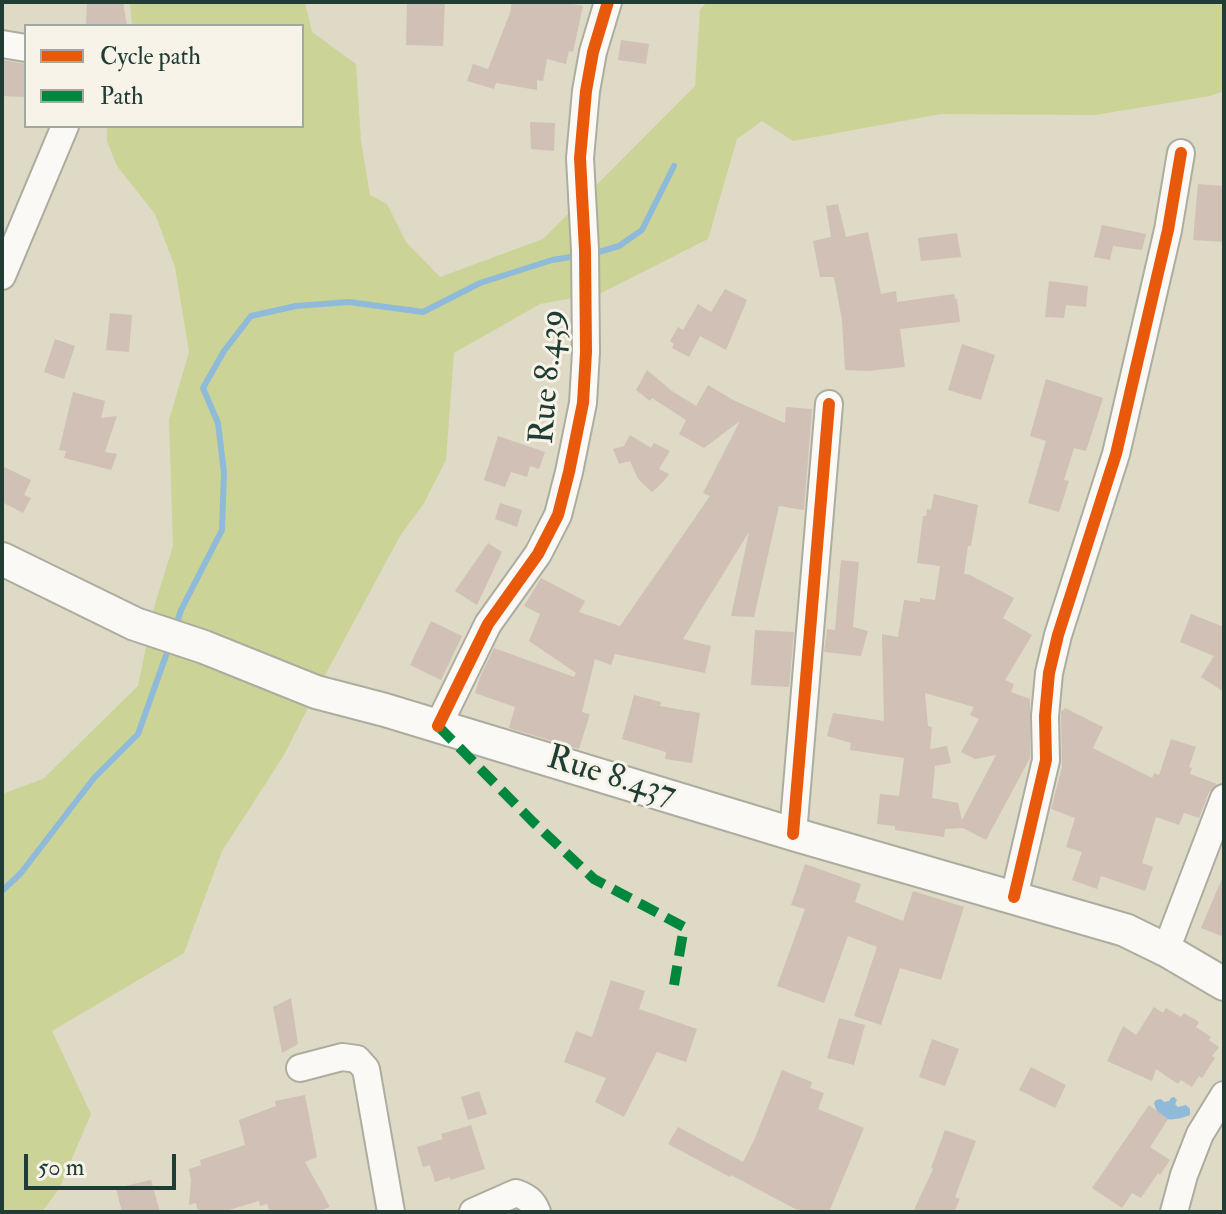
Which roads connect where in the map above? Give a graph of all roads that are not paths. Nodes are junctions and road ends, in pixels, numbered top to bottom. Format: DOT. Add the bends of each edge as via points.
graph roads {
  1 [pos="608,2"];
  2 [pos="2,44"];
  3 [pos="24,48"];
  4 [pos="64,128"];
  5 [pos="1181,153"];
  6 [pos="2,276"];
  7 [pos="829,404"];
  8 [pos="2,559"];
  9 [pos="438,726"];
  10 [pos="1224,798"];
  11 [pos="793,834"];
  12 [pos="1014,897"];
  13 [pos="1166,950"];
  14 [pos="1222,979"];
  15 [pos="300,1068"];
  16 [pos="1224,1095"];
  17 [pos="391,1212"];
  18 [pos="473,1212"];
  19 [pos="537,1212"];
  20 [pos="1174,1212"];
  1 -- 9 [label="street, Rue 8.439" via="593,52 580,158 583,403 558,515 538,554 488,624"];
  2 -- 3 [label="street"];
  4 -- 6 [label="street"];
  5 -- 12 [label="street" via="1116,454 1049,673 1046,760"];
  7 -- 11 [label="street"];
  8 -- 9 [label="main road, Rue 8.437" via="135,624 316,692"];
  9 -- 11 [label="main road, Rue 8.437"];
  10 -- 13 [label="street"];
  11 -- 12 [label="main road, Rue 8.437"];
  12 -- 13 [label="main road, Rue 8.437" via="1125,930"];
  13 -- 14 [label="main road, Rue 8.437"];
  15 -- 17 [label="street" via="342,1057 357,1059 366,1069"];
  16 -- 20 [label="street" via="1200,1134"];
  18 -- 19 [label="street" via="516,1193 526,1196"];
}
